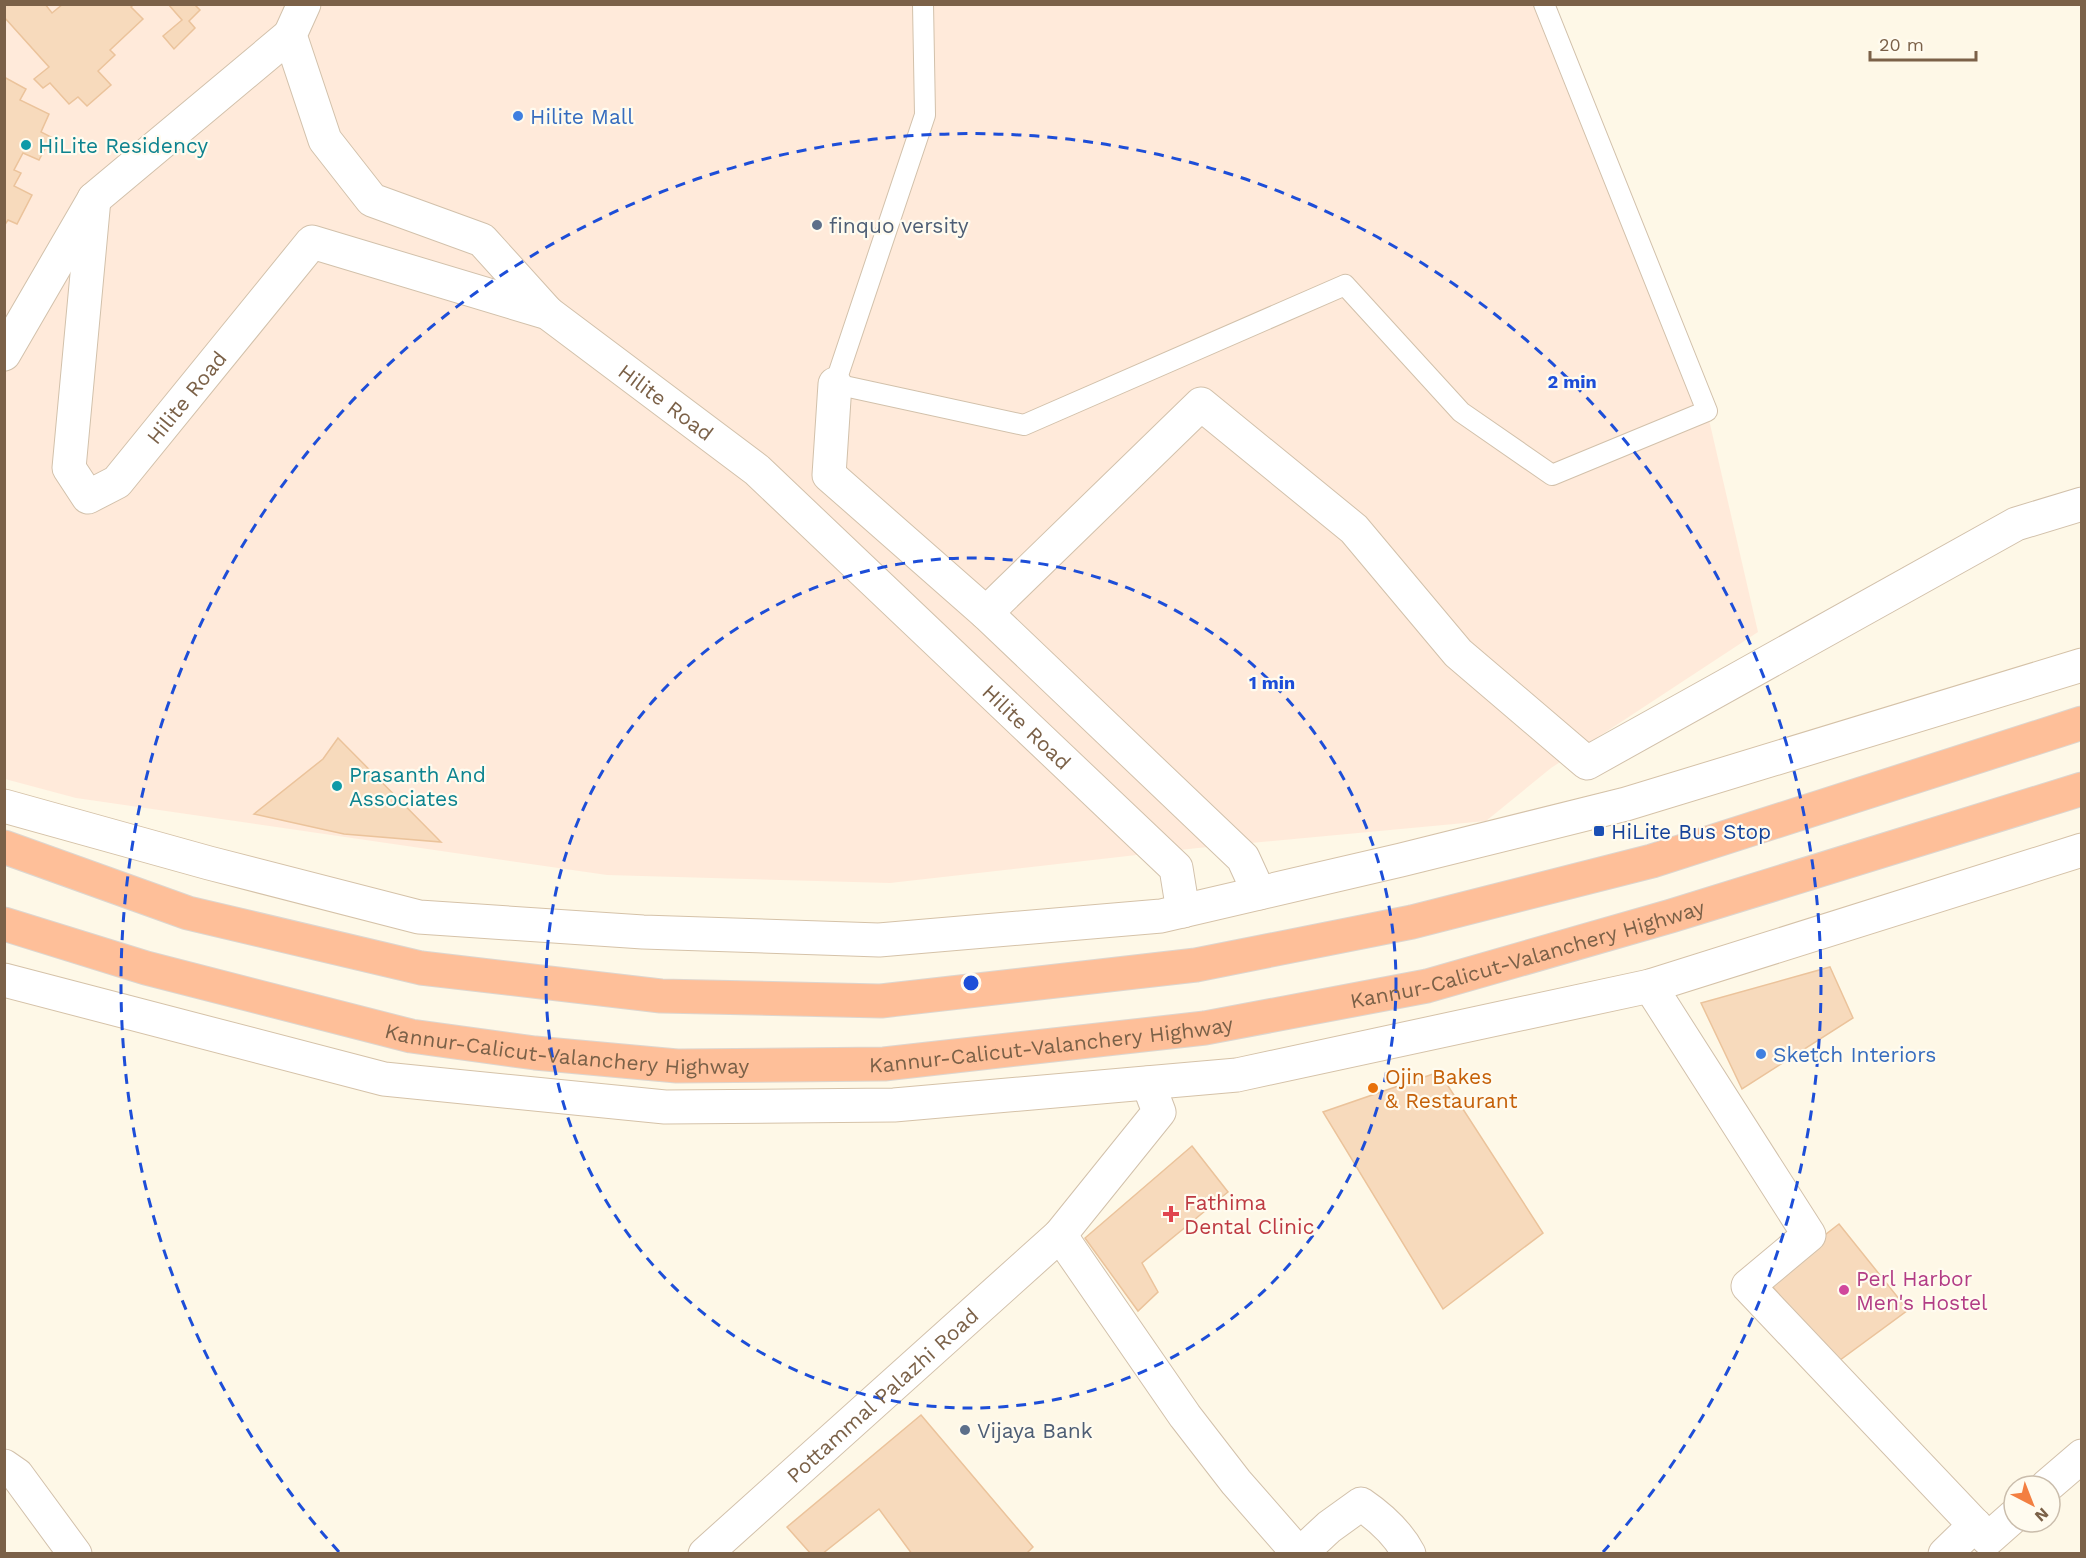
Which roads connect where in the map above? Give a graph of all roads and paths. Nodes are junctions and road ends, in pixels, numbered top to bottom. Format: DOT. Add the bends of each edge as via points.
graph roads {
  1 [pos="304,4"];
  2 [pos="923,4"];
  3 [pos="1544,4"];
  4 [pos="291,35"];
  5 [pos="94,199"];
  6 [pos="548,313"];
  7 [pos="4,354"];
  8 [pos="835,384"];
  9 [pos="2082,504"];
  10 [pos="986,613"];
  11 [pos="2082,665"];
  12 [pos="2082,723"];
  13 [pos="2082,789"];
  14 [pos="4,806"];
  15 [pos="4,848"];
  16 [pos="2082,850"];
  17 [pos="1259,893"];
  18 [pos="1183,911"];
  19 [pos="4,924"];
  20 [pos="4,980"];
  21 [pos="1650,986"];
  22 [pos="1148,1083"];
  23 [pos="1060,1234"];
  24 [pos="2082,1456"];
  25 [pos="4,1466"];
  26 [pos="2061,1474"];
  27 [pos="1976,1526"];
  28 [pos="2002,1527"];
  29 [pos="75,1554"];
  30 [pos="705,1554"];
  31 [pos="1299,1554"];
  32 [pos="1409,1554"];
  33 [pos="1945,1554"];
  1 -- 4 [label="street"];
  2 -- 8 [label="lane" via="925,115"];
  3 -- 8 [label="lane" via="1707,411 1552,475 1461,412 1345,285 1024,425"];
  4 -- 5 [label="street"];
  4 -- 6 [label="street" via="324,140 372,200 482,240"];
  5 -- 6 [label="street, Hilite Road" via="69,468 88,497 117,482 312,242"];
  5 -- 7 [label="street"];
  6 -- 18 [label="street, Hilite Road" via="757,471 1176,868"];
  8 -- 10 [label="street" via="829,475"];
  9 -- 10 [label="street" via="2016,524 1587,763 1458,653 1354,529 1201,404"];
  10 -- 17 [label="street" via="1244,858"];
  11 -- 17 [label="street" via="1626,804"];
  12 -- 15 [label="highway" via="1652,861 1412,922 1196,965 881,1001 661,996 421,968 188,913"];
  13 -- 19 [label="highway, Kannur-Calicut-Valanchery Highway" via="1671,916 1427,986 1205,1028 884,1064 677,1066 411,1036 146,968"];
  14 -- 18 [label="street" via="419,917 643,932 879,940"];
  16 -- 21 [label="street"];
  17 -- 18 [label="street"];
  20 -- 22 [label="street" via="384,1079 665,1107 894,1105"];
  21 -- 22 [label="street" via="1237,1075"];
  21 -- 27 [label="street" via="1809,1235 1748,1286"];
  22 -- 23 [label="street, Pottammal Palazhi Road" via="1159,1112"];
  23 -- 30 [label="street, Pottammal Palazhi Road"];
  23 -- 31 [label="street" via="1185,1416"];
  24 -- 26 [label="street"];
  25 -- 29 [label="street" via="17,1475"];
  27 -- 28 [label="street" via="1988,1539"];
  27 -- 33 [label="street"];
  31 -- 32 [label="street" via="1360,1504 1378,1515"];
}
